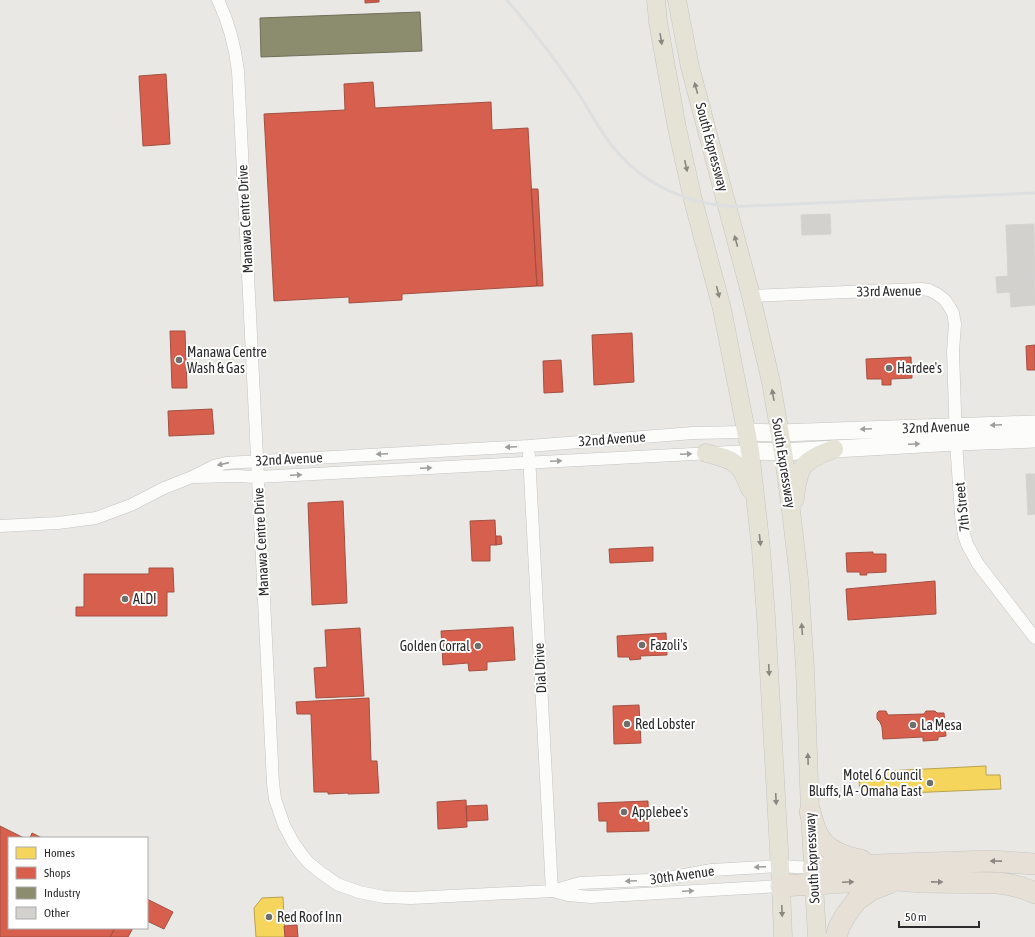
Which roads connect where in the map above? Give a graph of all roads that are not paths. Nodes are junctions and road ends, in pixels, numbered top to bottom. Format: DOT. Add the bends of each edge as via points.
graph roads {
  1 [pos="218,0"];
  2 [pos="656,0"];
  3 [pos="676,0"];
  4 [pos="751,296"];
  5 [pos="1035,424"];
  6 [pos="746,432"];
  7 [pos="780,433"];
  8 [pos="956,434"];
  9 [pos="1035,439"];
  10 [pos="528,446"];
  11 [pos="834,449"];
  12 [pos="750,451"];
  13 [pos="783,452"];
  14 [pos="706,453"];
  15 [pos="257,461"];
  16 [pos="529,463"];
  17 [pos="192,477"];
  18 [pos="257,478"];
  19 [pos="757,510"];
  20 [pos="0,526"];
  21 [pos="793,526"];
  22 [pos="1035,638"];
  23 [pos="810,812"];
  24 [pos="309,863"];
  25 [pos="1035,864"];
  26 [pos="899,872"];
  27 [pos="780,876"];
  28 [pos="813,876"];
  29 [pos="552,891"];
  30 [pos="1035,892"];
  31 [pos="783,937"];
  32 [pos="817,937"];
  33 [pos="836,937"];
  1 -- 15 [label="street, Manawa Centre Drive" via="233,39 238,72"];
  2 -- 6 [label="main road, South Expressway, one-way" via="660,37 677,128 722,309"];
  4 -- 3 [label="main road, South Expressway, one-way" via="690,67"];
  7 -- 4 [label="main road, South Expressway, one-way"];
  4 -- 8 [label="street, 33rd Avenue" via="921,289 937,294 949,306 955,324 953,351"];
  5 -- 8 [label="street, 32nd Avenue, one-way"];
  6 -- 7 [label="street, 32nd Avenue"];
  6 -- 10 [label="street, 32nd Avenue" via="693,433"];
  6 -- 12 [label="main road, South Expressway"];
  8 -- 7 [label="street, 32nd Avenue, one-way"];
  7 -- 13 [label="main road, South Expressway"];
  8 -- 9 [label="street, 32nd Avenue"];
  11 -- 8 [label="street, 32nd Avenue, one-way"];
  8 -- 22 [label="street, 7th Street" via="961,514 967,544 978,564"];
  10 -- 15 [label="street, 32nd Avenue, one-way"];
  10 -- 16 [label="street, Dial Drive"];
  11 -- 13 [label="street, 32nd Avenue"];
  11 -- 21 [label="main road" via="810,460 800,471"];
  12 -- 13 [label="street, 32nd Avenue"];
  12 -- 14 [label="street, 32nd Avenue"];
  12 -- 19 [label="main road, South Expressway"];
  13 -- 21 [label="main road, South Expressway"];
  16 -- 14 [label="street, 32nd Avenue, one-way"];
  14 -- 19 [label="main road" via="734,462 740,468 745,475"];
  15 -- 17 [label="street, 32nd Avenue, one-way" via="226,463"];
  15 -- 18 [label="street, Manawa Centre Drive"];
  18 -- 16 [label="street, 32nd Avenue, one-way"];
  16 -- 29 [label="street, Dial Drive"];
  17 -- 18 [label="street, 32nd Avenue"];
  17 -- 20 [label="street, 32nd Avenue" via="96,518"];
  18 -- 24 [label="street, Manawa Centre Drive" via="274,792 284,825 295,846"];
  19 -- 27 [label="main road, South Expressway, one-way" via="766,617"];
  23 -- 21 [label="main road, South Expressway, one-way" via="805,668"];
  23 -- 26 [label="highway" via="817,834 830,850"];
  23 -- 28 [label="main road, South Expressway"];
  24 -- 29 [label="street, 30th Avenue" via="337,884 384,897"];
  25 -- 26 [label="highway, one-way" via="996,861"];
  26 -- 28 [label="highway" via="864,881"];
  26 -- 30 [label="highway, one-way" via="922,882 1009,884"];
  26 -- 33 [label="highway" via="857,900 839,926"];
  27 -- 28 [label="highway"];
  29 -- 27 [label="street, 30th Avenue, one-way" via="591,897"];
  27 -- 29 [label="street, 30th Avenue, one-way" via="712,870 647,880 580,883"];
  27 -- 31 [label="main road, South Expressway, one-way"];
  28 -- 32 [label="main road, South Expressway"];
}
